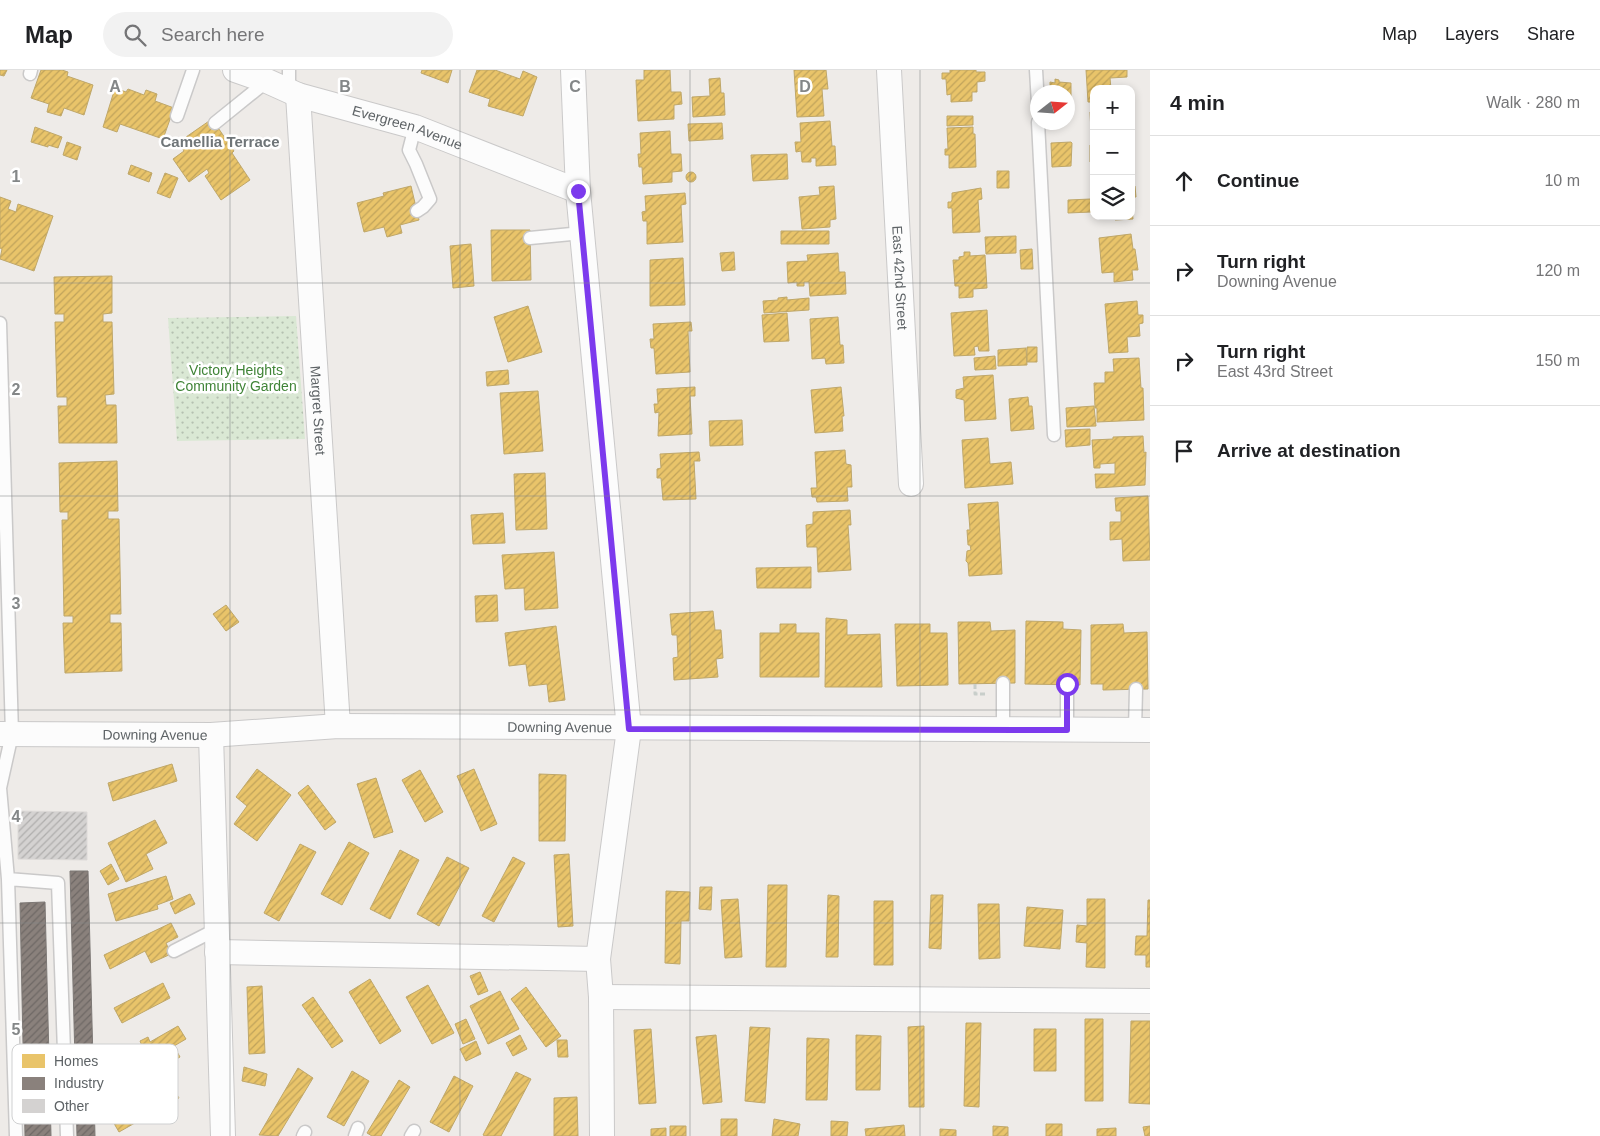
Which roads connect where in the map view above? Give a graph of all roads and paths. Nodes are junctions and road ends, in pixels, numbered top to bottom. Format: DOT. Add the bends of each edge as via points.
graph roads {
  1 [pos="193,70"];
  2 [pos="235,70"];
  3 [pos="573,70"];
  4 [pos="889,70"];
  5 [pos="1036,70"];
  6 [pos="267,81"];
  7 [pos="292,85"];
  8 [pos="1037,85"];
  9 [pos="177,116"];
  10 [pos="215,123"];
  11 [pos="415,126"];
  12 [pos="1038,130"];
  13 [pos="578,191"];
  14 [pos="417,211"];
  15 [pos="582,233"];
  16 [pos="530,238"];
  17 [pos="0,323"];
  18 [pos="1054,435"];
  19 [pos="911,484"];
  20 [pos="1003,683"];
  21 [pos="1067,684"];
  22 [pos="1136,689"];
  23 [pos="338,726"];
  24 [pos="629,729"];
  25 [pos="1003,730"];
  26 [pos="1067,730"];
  27 [pos="1143,730"];
  28 [pos="6,734"];
  29 [pos="211,735"];
  30 [pos="8,878"];
  31 [pos="217,929"];
  32 [pos="174,951"];
  33 [pos="217,952"];
  34 [pos="598,959"];
  35 [pos="601,997"];
  36 [pos="1150,1001"];
  37 [pos="13,1044"];
  38 [pos="64,1044"];
  39 [pos="222,1136"];
  40 [pos="602,1136"];
  1 -- 9 [label="lane"];
  2 -- 6 [label="street, Evergreen Avenue"];
  3 -- 13 [label="street"];
  4 -- 19 [label="street, East 42nd Street"];
  5 -- 8 [label="lane"];
  6 -- 7 [label="street, Evergreen Avenue"];
  6 -- 10 [label="lane"];
  7 -- 11 [label="street, Evergreen Avenue"];
  7 -- 23 [label="street, Margret Street"];
  11 -- 13 [label="street, Evergreen Avenue"];
  11 -- 14 [label="lane" via="408,150 430,199"];
  12 -- 18 [label="lane"];
  13 -- 15 [label="street"];
  15 -- 16 [label="lane"];
  15 -- 24 [label="street"];
  17 -- 28 [label="lane" via="12,672"];
  20 -- 25 [label="lane"];
  21 -- 26 [label="lane"];
  22 -- 27 [label="lane"];
  23 -- 24 [label="street, Downing Avenue"];
  23 -- 29 [label="street, Downing Avenue"];
  24 -- 25 [label="street, Downing Avenue"];
  24 -- 34 [label="street"];
  25 -- 26 [label="street, Downing Avenue"];
  26 -- 27 [label="street, Downing Avenue"];
  28 -- 29 [label="street, Downing Avenue"];
  28 -- 30 [label="lane" via="0,788"];
  29 -- 31 [label="street"];
  30 -- 37 [label="lane"];
  30 -- 38 [label="lane" via="58,883"];
  31 -- 32 [label="lane"];
  31 -- 33 [label="street"];
  33 -- 34 [label="street"];
  33 -- 39 [label="street"];
  34 -- 35 [label="street"];
  35 -- 36 [label="street"];
  35 -- 40 [label="street"];
}
